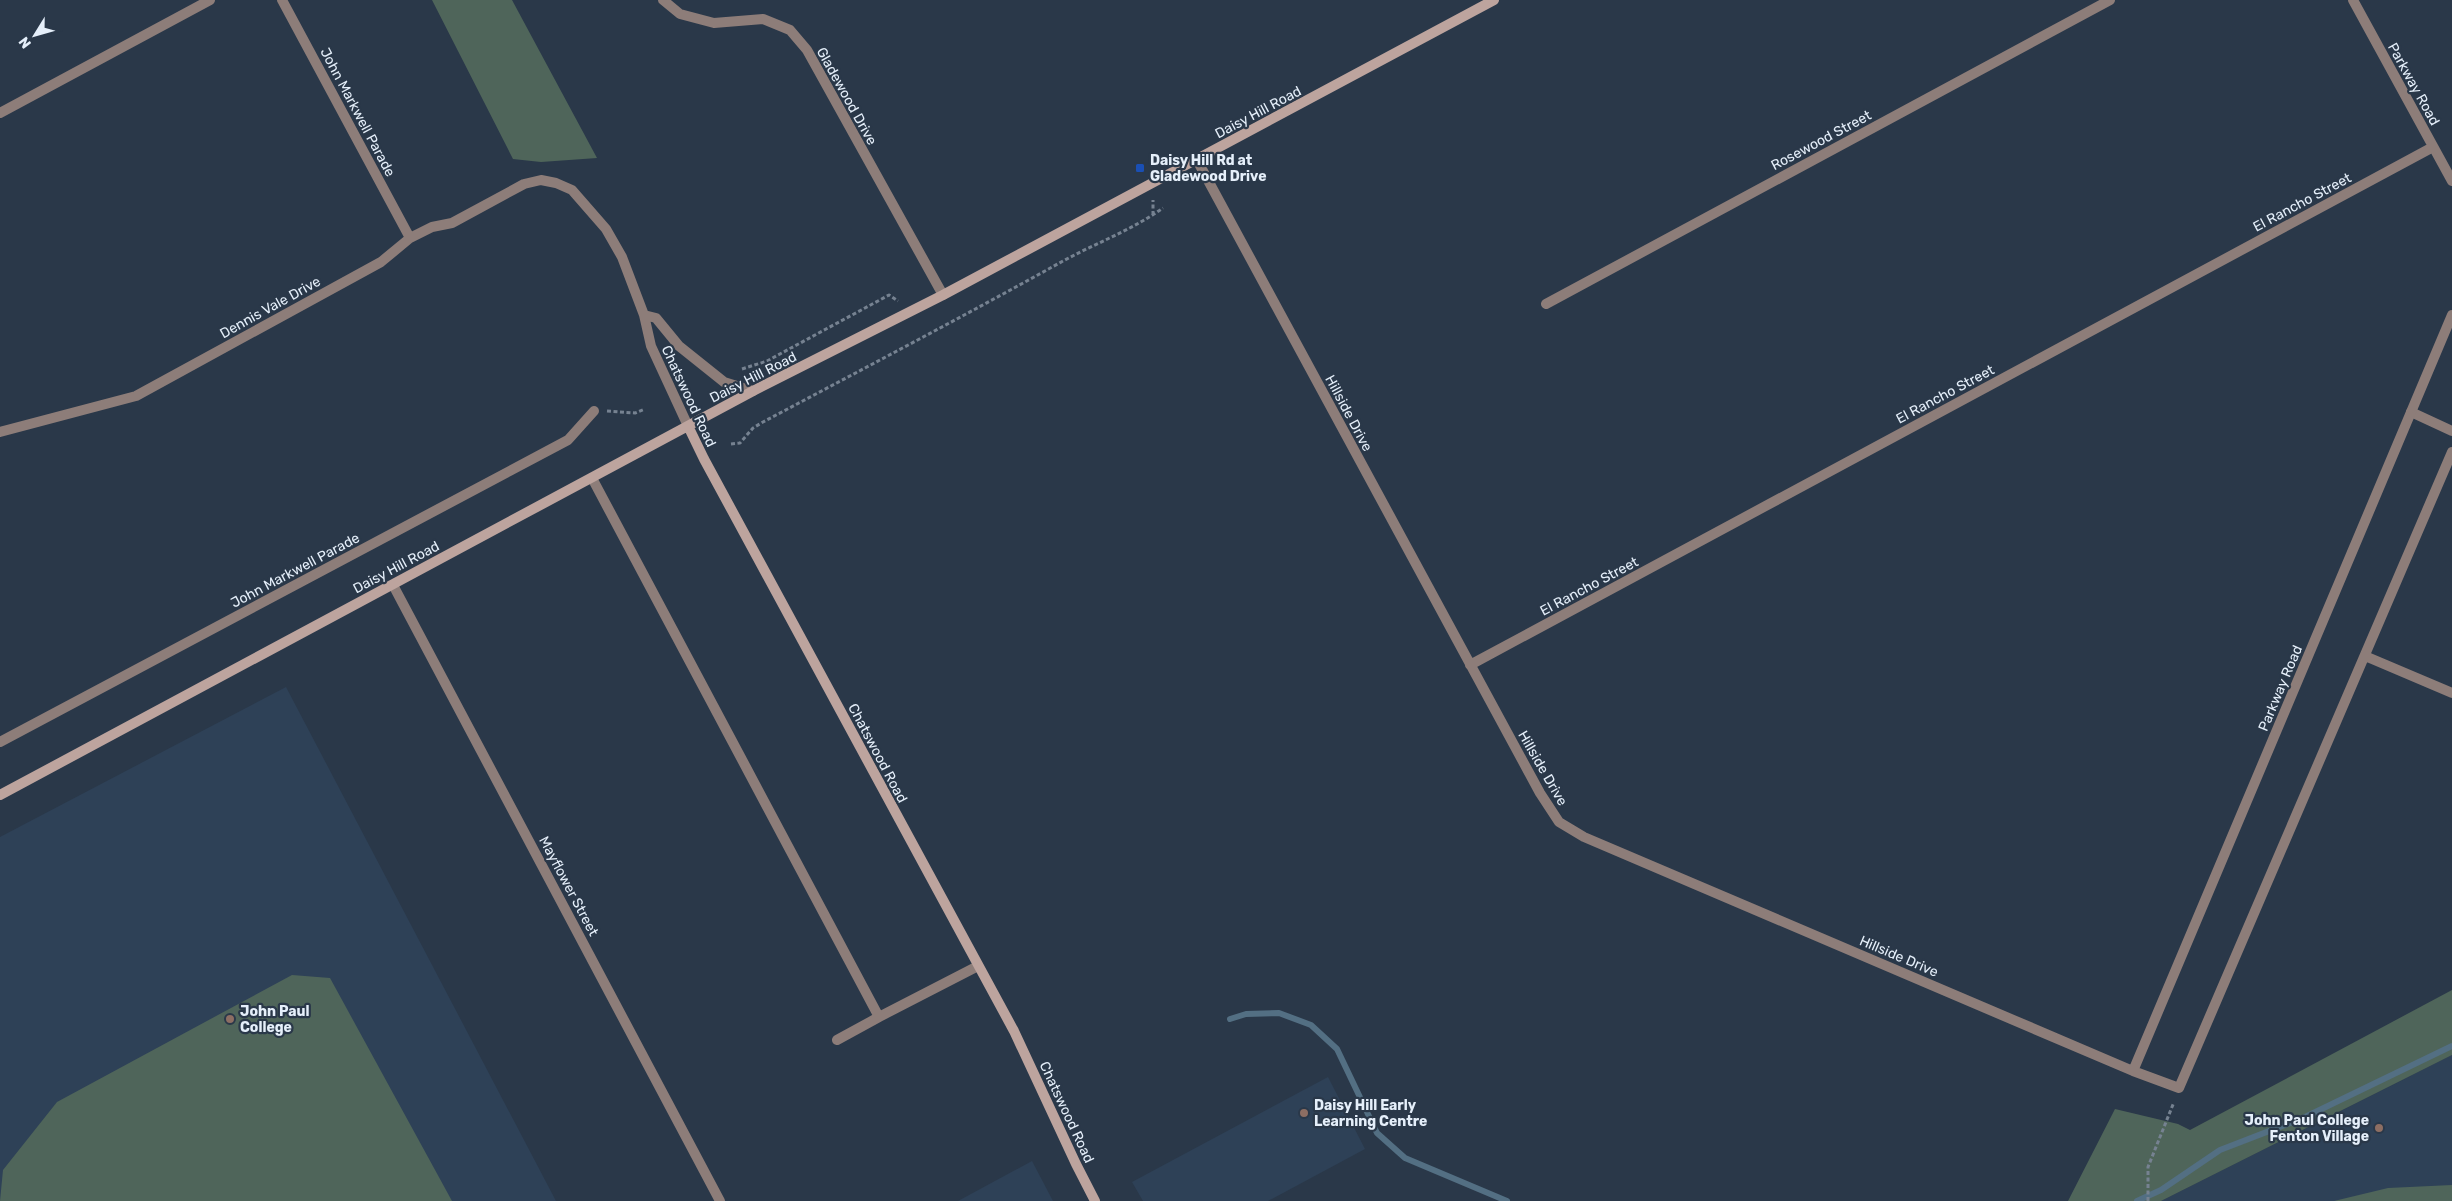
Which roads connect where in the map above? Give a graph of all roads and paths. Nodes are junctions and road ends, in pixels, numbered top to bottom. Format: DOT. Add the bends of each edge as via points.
graph roads {
  1 [pos="210,0"];
  2 [pos="282,0"];
  3 [pos="663,0"];
  4 [pos="1494,0"];
  5 [pos="2110,0"];
  6 [pos="2353,0"];
  7 [pos="0,112"];
  8 [pos="2433,147"];
  9 [pos="1198,160"];
  10 [pos="541,180"];
  11 [pos="2452,181"];
  12 [pos="1163,208"];
  13 [pos="410,238"];
  14 [pos="889,295"];
  15 [pos="943,295"];
  16 [pos="1546,304"];
  17 [pos="644,315"];
  18 [pos="2452,315"];
  19 [pos="736,369"];
  20 [pos="753,391"];
  21 [pos="644,409"];
  22 [pos="594,410"];
  23 [pos="2411,412"];
  24 [pos="688,426"];
  25 [pos="2452,430"];
  26 [pos="0,432"];
  27 [pos="731,444"];
  28 [pos="2452,452"];
  29 [pos="592,478"];
  30 [pos="393,584"];
  31 [pos="2365,656"];
  32 [pos="1470,665"];
  33 [pos="2452,693"];
  34 [pos="0,742"];
  35 [pos="0,795"];
  36 [pos="978,966"];
  37 [pos="879,1018"];
  38 [pos="837,1040"];
  39 [pos="2133,1071"];
  40 [pos="2179,1088"];
  41 [pos="720,1201"];
  42 [pos="1095,1201"];
  43 [pos="2149,1201"];
  1 -- 7 [label="street"];
  2 -- 13 [label="street, John Markwell Parade"];
  3 -- 15 [label="street, Gladewood Drive" via="680,14 714,23 763,19 790,30 807,50"];
  4 -- 9 [label="main road, Daisy Hill Road"];
  5 -- 16 [label="street, Rosewood Street"];
  6 -- 8 [label="street, Parkway Road"];
  8 -- 11 [label="street, Parkway Road"];
  8 -- 32 [label="street, El Rancho Street"];
  9 -- 15 [label="main road, Daisy Hill Road"];
  9 -- 32 [label="street, Hillside Drive"];
  10 -- 13 [label="street, Dennis Vale Drive" via="524,184 452,222"];
  10 -- 17 [label="street, Chatswood Road" via="556,182 572,190 606,229 622,257"];
  12 -- 27 [label="path" via="762,422 740,443"];
  13 -- 26 [label="street, Dennis Vale Drive" via="381,262 136,396"];
  14 -- 19 [label="path" via="760,364 745,370"];
  15 -- 20 [label="main road, Daisy Hill Road"];
  17 -- 20 [label="street, Chatswood Road" via="656,318 679,346 724,382"];
  17 -- 24 [label="street, Chatswood Road" via="651,346"];
  18 -- 23 [label="street, Parkway Road"];
  20 -- 24 [label="main road, Daisy Hill Road"];
  21 -- 22 [label="path" via="635,413"];
  22 -- 34 [label="street, John Markwell Parade" via="568,440"];
  23 -- 25 [label="street"];
  23 -- 39 [label="street, Parkway Road"];
  24 -- 29 [label="main road, Daisy Hill Road"];
  24 -- 36 [label="main road, Chatswood Road"];
  28 -- 31 [label="street"];
  29 -- 30 [label="main road, Daisy Hill Road"];
  29 -- 37 [label="street"];
  30 -- 35 [label="main road, Daisy Hill Road"];
  30 -- 41 [label="street, Mayflower Street"];
  31 -- 33 [label="street"];
  31 -- 40 [label="street"];
  32 -- 39 [label="street, Hillside Drive" via="1559,822 1584,836"];
  36 -- 37 [label="street"];
  36 -- 42 [label="main road, Chatswood Road" via="1014,1031"];
  37 -- 38 [label="street"];
  39 -- 40 [label="street, Hillside Drive"];
  40 -- 43 [label="path" via="2148,1167"];
}
